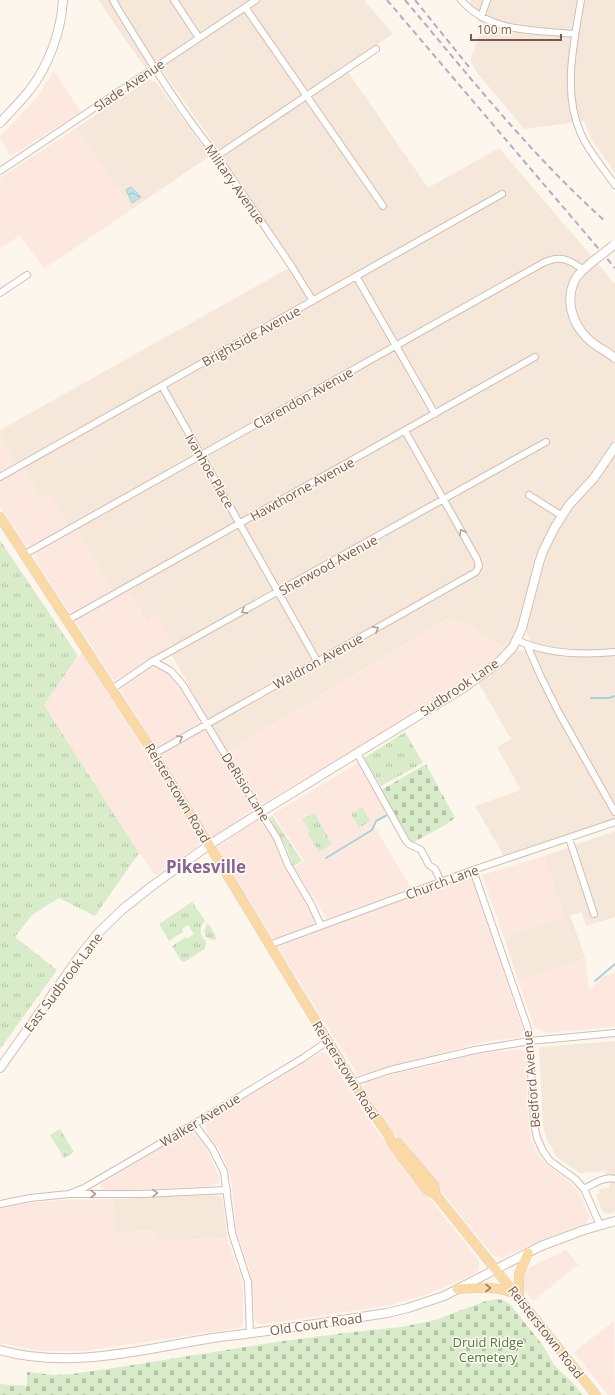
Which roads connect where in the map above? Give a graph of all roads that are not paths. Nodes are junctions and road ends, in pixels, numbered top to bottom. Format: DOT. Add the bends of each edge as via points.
graph roads {
  1 [pos="63,0"];
  2 [pos="113,0"];
  3 [pos="174,0"];
  4 [pos="256,0"];
  5 [pos="461,0"];
  6 [pos="487,0"];
  7 [pos="581,0"];
  8 [pos="245,7"];
  9 [pos="482,17"];
  10 [pos="575,34"];
  11 [pos="199,38"];
  12 [pos="376,49"];
  13 [pos="155,68"];
  14 [pos="307,95"];
  15 [pos="0,123"];
  16 [pos="217,156"];
  17 [pos="0,170"];
  18 [pos="615,185"];
  19 [pos="502,194"];
  20 [pos="383,206"];
  21 [pos="614,244"];
  22 [pos="584,270"];
  23 [pos="27,275"];
  24 [pos="356,276"];
  25 [pos="0,293"];
  26 [pos="313,302"];
  27 [pos="396,346"];
  28 [pos="535,357"];
  29 [pos="615,358"];
  30 [pos="162,386"];
  31 [pos="435,414"];
  32 [pos="405,431"];
  33 [pos="546,442"];
  34 [pos="615,447"];
  35 [pos="201,455"];
  36 [pos="0,478"];
  37 [pos="529,495"];
  38 [pos="444,500"];
  39 [pos="562,516"];
  40 [pos="0,517"];
  41 [pos="240,523"];
  42 [pos="24,554"];
  43 [pos="279,592"];
  44 [pos="68,620"];
  45 [pos="517,640"];
  46 [pos="527,645"];
  47 [pos="615,652"];
  48 [pos="153,661"];
  49 [pos="317,662"];
  50 [pos="112,689"];
  51 [pos="207,723"];
  52 [pos="357,753"];
  53 [pos="154,754"];
  54 [pos="261,812"];
  55 [pos="615,812"];
  56 [pos="615,822"];
  57 [pos="569,838"];
  58 [pos="209,845"];
  59 [pos="473,870"];
  60 [pos="441,882"];
  61 [pos="594,914"];
  62 [pos="321,926"];
  63 [pos="270,945"];
  64 [pos="615,1033"];
  65 [pos="328,1041"];
  66 [pos="530,1041"];
  67 [pos="0,1068"];
  68 [pos="354,1082"];
  69 [pos="194,1124"];
  70 [pos="613,1178"];
  71 [pos="584,1189"];
  72 [pos="227,1190"];
  73 [pos="69,1194"];
  74 [pos="0,1204"];
  75 [pos="615,1221"];
  76 [pos="600,1225"];
  77 [pos="528,1253"];
  78 [pos="496,1270"];
  79 [pos="457,1289"];
  80 [pos="518,1297"];
  81 [pos="250,1333"];
  82 [pos="0,1350"];
  83 [pos="596,1395"];
  1 -- 15 [label="street" via="57,35 46,65 29,91"];
  2 -- 13 [label="street, Military Avenue"];
  3 -- 11 [label="street"];
  4 -- 8 [label="street, Slade Avenue"];
  5 -- 9 [label="street"];
  6 -- 9 [label="street"];
  7 -- 10 [label="street"];
  8 -- 11 [label="street, Slade Avenue"];
  8 -- 14 [label="street"];
  9 -- 10 [label="street" via="508,27"];
  10 -- 18 [label="street" via="572,53 574,112 586,143"];
  11 -- 13 [label="street, Slade Avenue"];
  12 -- 14 [label="street"];
  13 -- 16 [label="street, Military Avenue"];
  13 -- 17 [label="street, Slade Avenue"];
  14 -- 16 [label="street"];
  14 -- 20 [label="street"];
  16 -- 26 [label="street, Military Avenue"];
  19 -- 24 [label="street, Brightside Avenue"];
  21 -- 22 [label="street, bridge"];
  22 -- 27 [label="street, Clarendon Avenue" via="565,259 552,259"];
  22 -- 29 [label="street" via="572,287 570,301 573,315 588,338"];
  23 -- 25 [label="street"];
  24 -- 26 [label="street, Brightside Avenue"];
  24 -- 27 [label="street"];
  26 -- 30 [label="street, Brightside Avenue"];
  27 -- 31 [label="street"];
  27 -- 35 [label="street, Clarendon Avenue"];
  28 -- 31 [label="street, Hawthorne Avenue"];
  30 -- 35 [label="street, Ivanhoe Place"];
  30 -- 36 [label="street, Brightside Avenue"];
  31 -- 32 [label="street, Hawthorne Avenue"];
  32 -- 38 [label="street"];
  32 -- 41 [label="street, Hawthorne Avenue"];
  33 -- 38 [label="street, Sherwood Avenue"];
  34 -- 39 [label="street, Sudbrook Lane" via="594,478"];
  35 -- 41 [label="street, Ivanhoe Place"];
  35 -- 42 [label="street, Clarendon Avenue"];
  37 -- 39 [label="street"];
  38 -- 43 [label="street, Sherwood Avenue"];
  49 -- 38 [label="street, Waldron Avenue, one-way" via="472,575 478,569 477,559"];
  39 -- 45 [label="street, Sudbrook Lane" via="543,550"];
  40 -- 42 [label="main road, Reisterstown Road"];
  41 -- 43 [label="street, Ivanhoe Place"];
  41 -- 44 [label="street, Hawthorne Avenue"];
  42 -- 44 [label="main road, Reisterstown Road"];
  43 -- 48 [label="street, Sherwood Avenue, one-way"];
  43 -- 49 [label="street, Ivanhoe Place"];
  44 -- 50 [label="main road, Reisterstown Road"];
  45 -- 46 [label="street"];
  45 -- 52 [label="street, Sudbrook Lane" via="500,661 480,677"];
  46 -- 47 [label="street" via="573,653"];
  46 -- 55 [label="street" via="558,713"];
  48 -- 50 [label="street, Sherwood Avenue"];
  48 -- 51 [label="street, DeRisio Lane" via="178,677"];
  49 -- 51 [label="street, Waldron Avenue"];
  50 -- 53 [label="main road, Reisterstown Road"];
  53 -- 51 [label="street, Waldron Avenue, one-way"];
  51 -- 54 [label="street, DeRisio Lane"];
  52 -- 54 [label="street, Sudbrook Lane"];
  52 -- 60 [label="street" via="406,841 421,850 429,864 435,868"];
  53 -- 58 [label="main road, Reisterstown Road"];
  54 -- 58 [label="street, Sudbrook Lane"];
  54 -- 62 [label="street, DeRisio Lane" via="277,838 288,865"];
  56 -- 57 [label="street, Church Lane"];
  57 -- 59 [label="street, Church Lane"];
  57 -- 61 [label="street"];
  58 -- 63 [label="main road, Reisterstown Road"];
  58 -- 67 [label="street, East Sudbrook Lane" via="152,886 98,933"];
  59 -- 60 [label="street, Church Lane"];
  59 -- 66 [label="street, Bedford Avenue" via="524,1016"];
  60 -- 62 [label="street, Church Lane"];
  62 -- 63 [label="street, Church Lane"];
  63 -- 65 [label="main road, Reisterstown Road"];
  64 -- 66 [label="street"];
  65 -- 68 [label="main road, Reisterstown Road"];
  65 -- 69 [label="street, Walker Avenue"];
  66 -- 68 [label="street" via="474,1050 390,1070"];
  66 -- 71 [label="street, Bedford Avenue" via="537,1138 550,1161"];
  68 -- 78 [label="main road, Reisterstown Road" via="393,1145 427,1190 436,1195"];
  69 -- 72 [label="street" via="221,1164"];
  69 -- 73 [label="street, Walker Avenue" via="84,1188"];
  70 -- 71 [label="street" via="601,1180"];
  71 -- 76 [label="street, Bedford Avenue"];
  73 -- 72 [label="street, one-way"];
  72 -- 81 [label="street" via="232,1233 248,1282"];
  73 -- 74 [label="street"];
  75 -- 76 [label="street, Old Court Road"];
  76 -- 77 [label="street, Old Court Road"];
  77 -- 78 [label="street, Old Court Road"];
  77 -- 80 [label="main road" via="519,1274"];
  78 -- 79 [label="street, Old Court Road"];
  78 -- 80 [label="main road, Reisterstown Road"];
  79 -- 80 [label="main road, one-way" via="499,1288"];
  79 -- 81 [label="street, Old Court Road" via="408,1308 365,1317"];
  80 -- 83 [label="main road, Reisterstown Road"];
  81 -- 82 [label="street, Old Court Road" via="75,1358 34,1356"];
}
